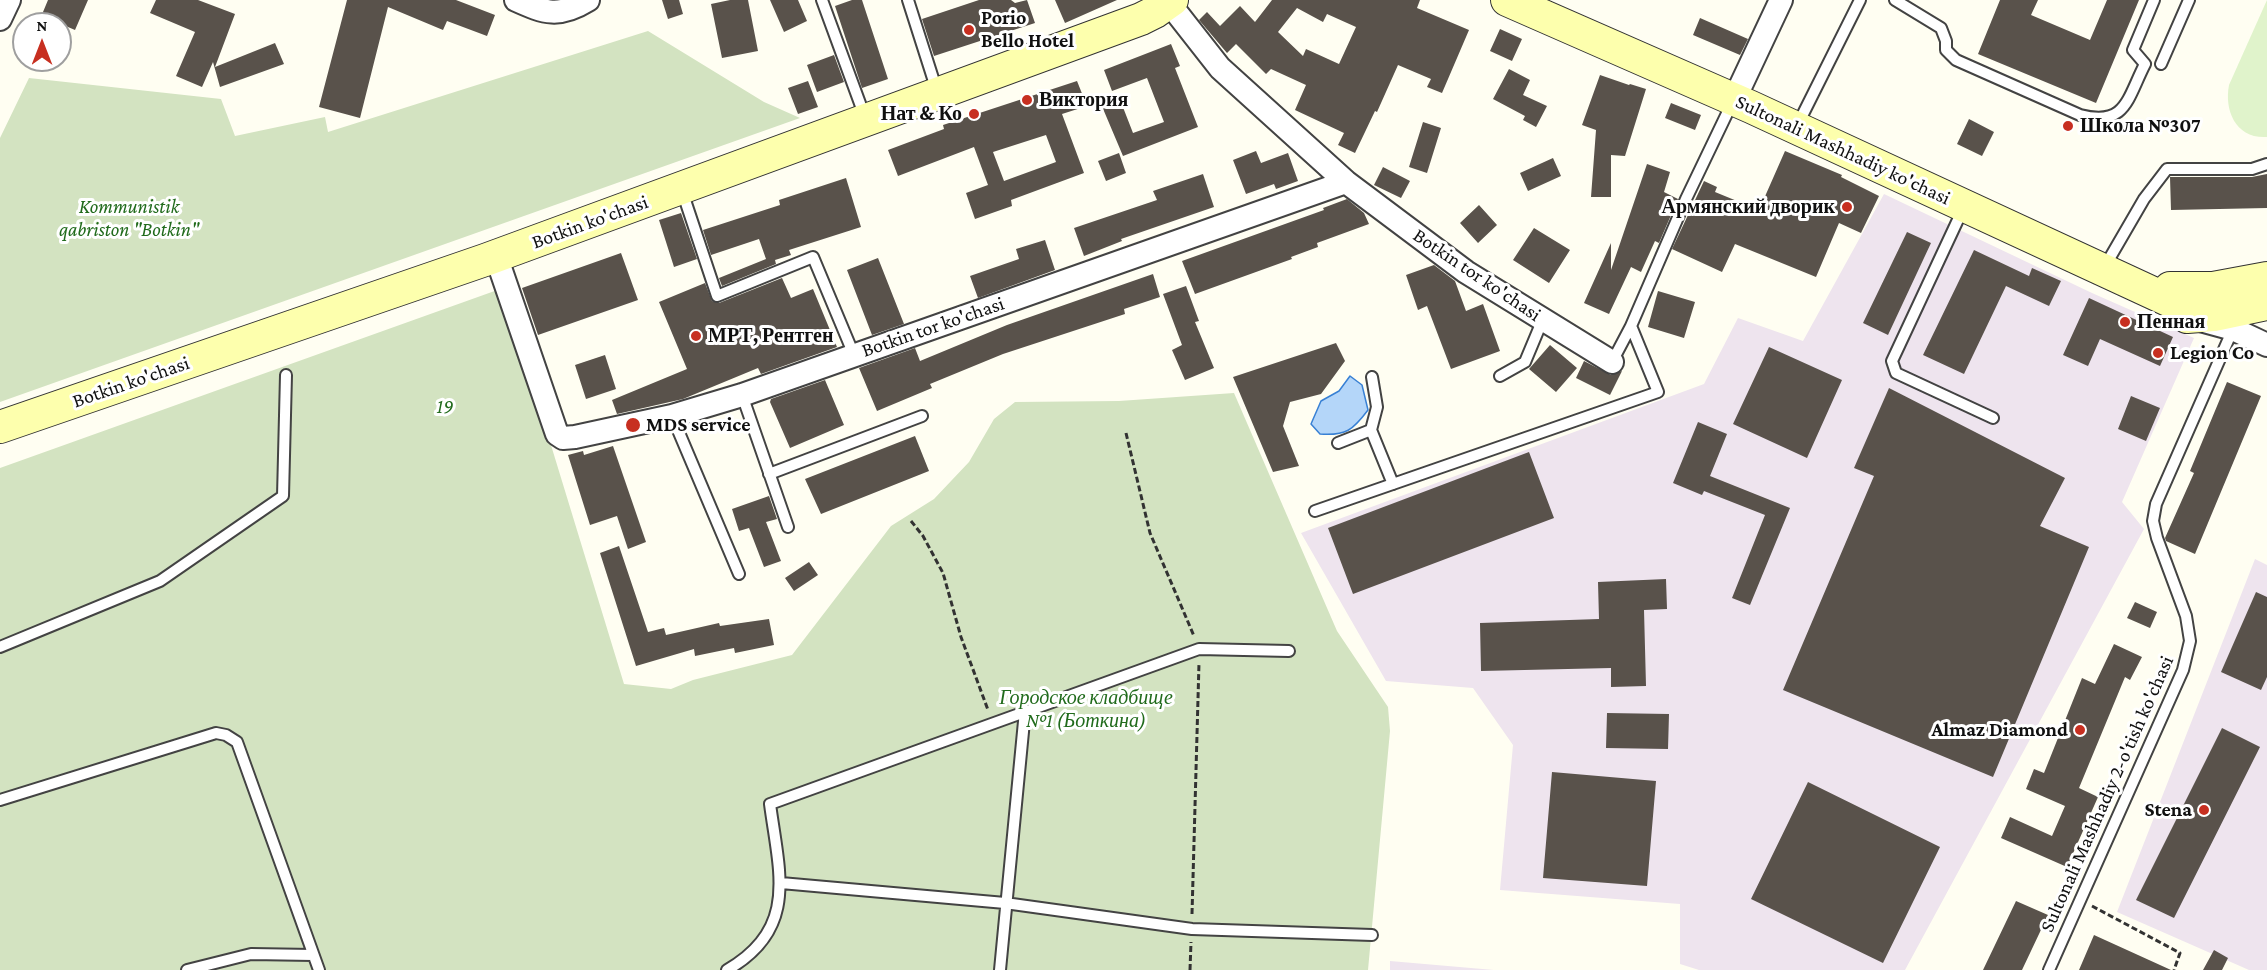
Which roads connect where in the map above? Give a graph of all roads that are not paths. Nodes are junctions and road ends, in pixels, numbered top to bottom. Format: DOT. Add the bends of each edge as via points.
graph roads {
  1 [pos="9,0"];
  2 [pos="516,0"];
  3 [pos="588,0"];
  4 [pos="822,0"];
  5 [pos="908,0"];
  6 [pos="1507,0"];
  7 [pos="1539,0"];
  8 [pos="1781,0"];
  9 [pos="1860,0"];
  10 [pos="1895,0"];
  11 [pos="2154,0"];
  12 [pos="2189,0"];
  13 [pos="1171,2"];
  14 [pos="0,19"];
  15 [pos="2161,64"];
  16 [pos="938,94"];
  17 [pos="1736,95"];
  18 [pos="1801,118"];
  19 [pos="866,120"];
  20 [pos="2267,164"];
  21 [pos="1346,182"];
  22 [pos="681,189"];
  23 [pos="1965,206"];
  24 [pos="496,256"];
  25 [pos="2108,261"];
  26 [pos="2267,278"];
  27 [pos="2170,288"];
  28 [pos="2267,304"];
  29 [pos="2187,317"];
  30 [pos="1543,319"];
  31 [pos="1631,326"];
  32 [pos="2233,329"];
  33 [pos="2267,345"];
  34 [pos="855,355"];
  35 [pos="1612,362"];
  36 [pos="286,375"];
  37 [pos="1500,375"];
  38 [pos="1372,377"];
  39 [pos="742,395"];
  40 [pos="672,416"];
  41 [pos="922,416"];
  42 [pos="1993,418"];
  43 [pos="0,427"];
  44 [pos="1371,430"];
  45 [pos="1338,443"];
  46 [pos="769,474"];
  47 [pos="1393,483"];
  48 [pos="1315,511"];
  49 [pos="788,527"];
  50 [pos="739,574"];
  51 [pos="0,647"];
  52 [pos="1289,651"];
  53 [pos="1025,711"];
  54 [pos="0,800"];
  55 [pos="781,883"];
  56 [pos="1005,903"];
  57 [pos="1372,935"];
  58 [pos="313,955"];
  59 [pos="187,970"];
  60 [pos="319,970"];
  61 [pos="727,970"];
  62 [pos="1000,970"];
  63 [pos="2049,970"];
  1 -- 14 [label="street"];
  2 -- 3 [label="street" via="542,12 564,11"];
  4 -- 19 [label="lane"];
  5 -- 16 [label="lane"];
  6 -- 17 [label="street, Sultonali Mashhadiy ko'chasi"];
  7 -- 17 [label="street, Sultonali Mashhadiy ko'chasi"];
  8 -- 17 [label="street"];
  9 -- 18 [label="lane"];
  10 -- 11 [label="lane" via="1941,28 1946,50 1956,60 2080,115 2107,119 2123,107 2145,64 2133,50"];
  12 -- 15 [label="lane"];
  13 -- 16 [label="street, Botkin ko'chasi" via="1141,19"];
  13 -- 21 [label="street, Botkin tor ko'chasi" via="1220,68"];
  16 -- 19 [label="street, Botkin ko'chasi"];
  17 -- 18 [label="street, Sultonali Mashhadiy ko'chasi"];
  17 -- 23 [label="street, Sultonali Mashhadiy ko'chasi"];
  17 -- 31 [label="lane"];
  18 -- 25 [label="street, Sultonali Mashhadiy ko'chasi"];
  19 -- 22 [label="street, Botkin ko'chasi"];
  20 -- 25 [label="lane" via="2252,170 2167,169 2144,199"];
  21 -- 30 [label="street, Botkin tor ko'chasi" via="1466,272"];
  21 -- 34 [label="street, Botkin tor ko'chasi"];
  22 -- 24 [label="street, Botkin ko'chasi"];
  22 -- 34 [label="lane" via="717,296 813,257"];
  23 -- 29 [label="street, Sultonali Mashhadiy ko'chasi" via="2168,300 2196,304"];
  23 -- 42 [label="lane" via="1892,361 1896,373"];
  24 -- 40 [label="street, Botkin tor ko'chasi" via="557,434 575,437"];
  24 -- 43 [label="street, Botkin ko'chasi"];
  25 -- 27 [label="street, Sultonali Mashhadiy ko'chasi"];
  26 -- 27 [label="street" via="2214,288"];
  27 -- 29 [label="street"];
  28 -- 29 [label="street"];
  29 -- 32 [label="street"];
  30 -- 35 [label="street, Botkin tor ko'chasi"];
  30 -- 37 [label="lane" via="1525,362"];
  31 -- 35 [label="lane"];
  31 -- 47 [label="lane" via="1658,392"];
  32 -- 33 [label="street"];
  32 -- 63 [label="lane, Sultonali Mashhadiy 2-o'tish ko'chasi" via="2154,513 2157,538 2186,616 2190,640 2183,670"];
  34 -- 39 [label="street, Botkin tor ko'chasi"];
  36 -- 51 [label="lane" via="283,496 160,581"];
  38 -- 44 [label="lane" via="1377,407"];
  39 -- 40 [label="street, Botkin tor ko'chasi"];
  39 -- 46 [label="lane"];
  40 -- 50 [label="lane"];
  41 -- 46 [label="lane"];
  44 -- 45 [label="lane"];
  44 -- 47 [label="lane"];
  46 -- 49 [label="lane"];
  47 -- 48 [label="lane"];
  52 -- 53 [label="lane" via="1199,649"];
  53 -- 55 [label="lane" via="770,804"];
  53 -- 56 [label="lane"];
  54 -- 58 [label="lane" via="216,733 226,735 237,742"];
  55 -- 56 [label="lane"];
  55 -- 61 [label="lane" via="781,898 769,930 744,960"];
  56 -- 57 [label="lane" via="1192,929"];
  56 -- 62 [label="lane"];
  58 -- 59 [label="lane" via="251,954"];
  58 -- 60 [label="lane"];
}
